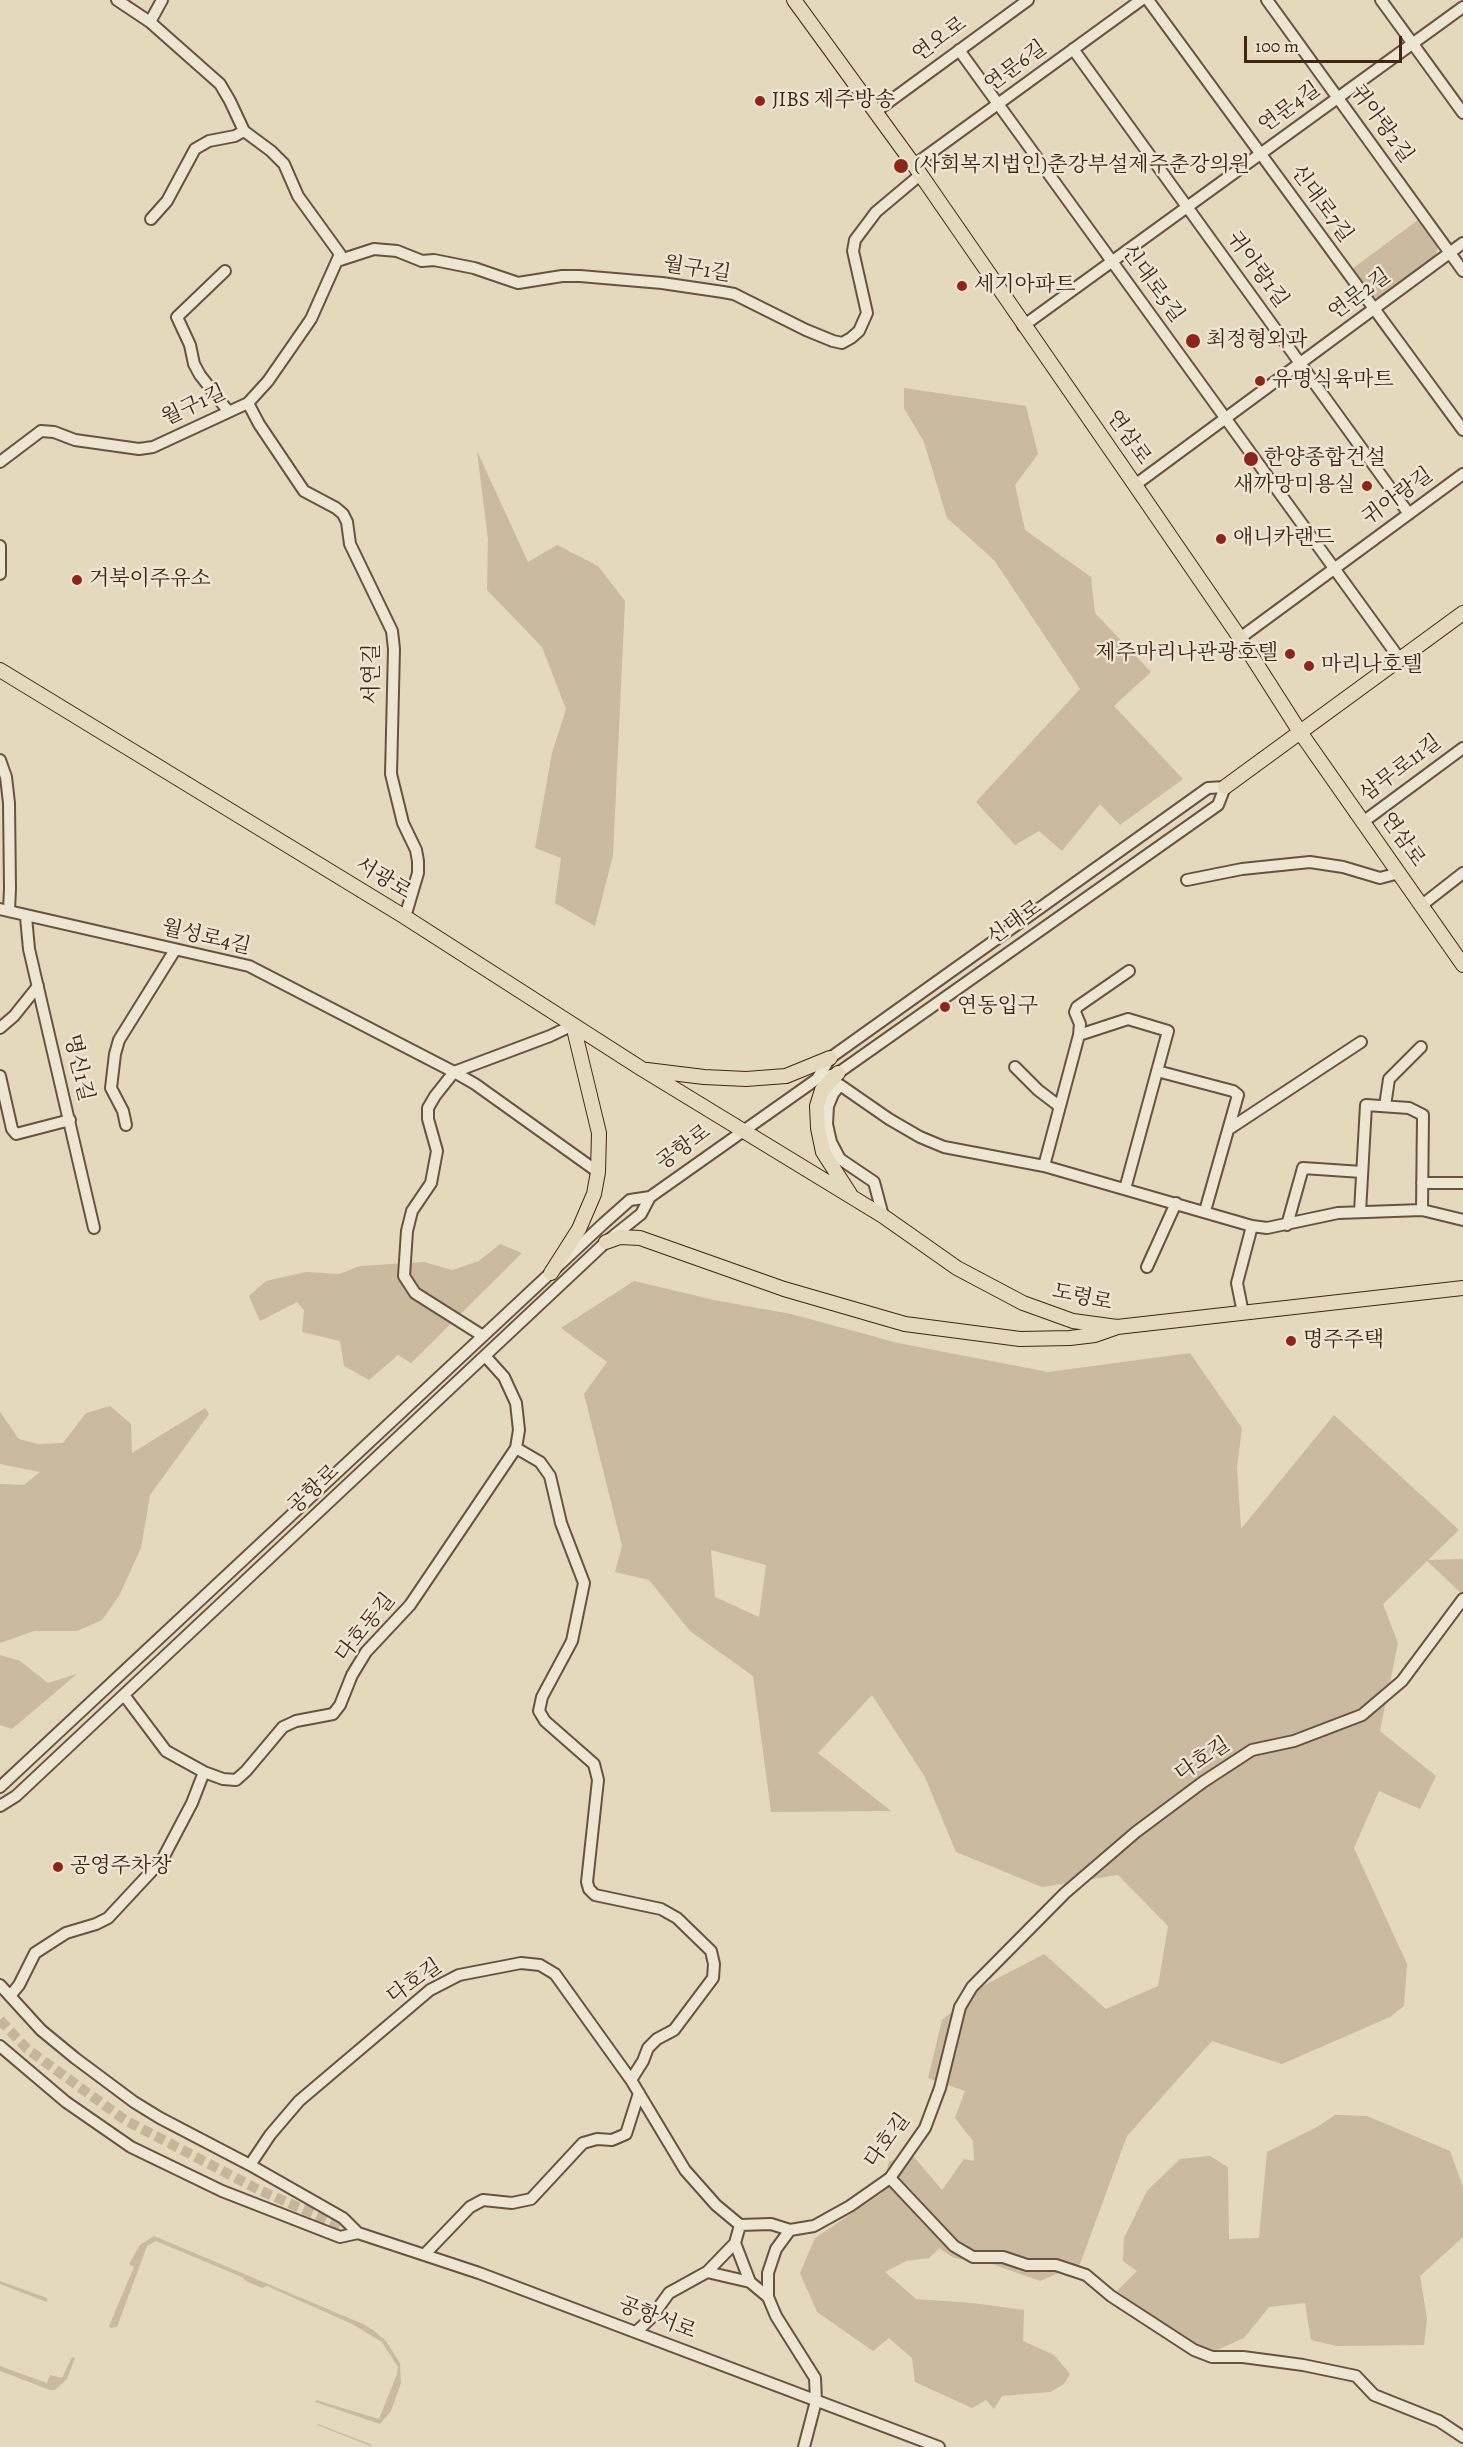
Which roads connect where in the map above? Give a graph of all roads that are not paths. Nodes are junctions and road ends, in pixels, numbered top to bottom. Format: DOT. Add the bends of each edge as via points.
graph roads {
  1 [pos="162,0"];
  2 [pos="794,0"];
  3 [pos="1028,0"];
  4 [pos="1142,0"];
  5 [pos="1148,0"];
  6 [pos="1267,0"];
  7 [pos="1381,0"];
  8 [pos="118,2"];
  9 [pos="1463,7"];
  10 [pos="150,22"];
  11 [pos="1412,43"];
  12 [pos="1073,50"];
  13 [pos="959,51"];
  14 [pos="1337,98"];
  15 [pos="998,104"];
  16 [pos="875,112"];
  17 [pos="1463,113"];
  18 [pos="244,130"];
  19 [pos="1260,154"];
  20 [pos="917,170"];
  21 [pos="1187,207"];
  22 [pos="151,219"];
  23 [pos="1463,243"];
  24 [pos="1450,253"];
  25 [pos="337,261"];
  26 [pos="1112,261"];
  27 [pos="225,271"];
  28 [pos="1463,272"];
  29 [pos="1374,309"];
  30 [pos="1023,326"];
  31 [pos="1300,363"];
  32 [pos="248,403"];
  33 [pos="228,411"];
  34 [pos="1225,418"];
  35 [pos="1463,430"];
  36 [pos="0,462"];
  37 [pos="1463,474"];
  38 [pos="1135,485"];
  39 [pos="1409,514"];
  40 [pos="0,546"];
  41 [pos="1334,568"];
  42 [pos="0,574"];
  43 [pos="1463,613"];
  44 [pos="1240,638"];
  45 [pos="1399,657"];
  46 [pos="0,670"];
  47 [pos="1300,732"];
  48 [pos="1463,748"];
  49 [pos="0,760"];
  50 [pos="1225,787"];
  51 [pos="1363,822"];
  52 [pos="1399,873"];
  53 [pos="1463,873"];
  54 [pos="1187,880"];
  55 [pos="1422,905"];
  56 [pos="4,910"];
  57 [pos="26,916"];
  58 [pos="405,917"];
  59 [pos="175,951"];
  60 [pos="1463,966"];
  61 [pos="1129,971"];
  62 [pos="38,986"];
  63 [pos="573,1025"];
  64 [pos="0,1028"];
  65 [pos="1079,1035"];
  66 [pos="1361,1042"];
  67 [pos="1421,1047"];
  68 [pos="830,1058"];
  69 [pos="1015,1067"];
  70 [pos="642,1069"];
  71 [pos="1157,1071"];
  72 [pos="454,1072"];
  73 [pos="838,1073"];
  74 [pos="0,1076"];
  75 [pos="817,1079"];
  76 [pos="1059,1106"];
  77 [pos="1385,1106"];
  78 [pos="70,1120"];
  79 [pos="126,1125"];
  80 [pos="1229,1129"];
  81 [pos="741,1131"];
  82 [pos="1044,1166"];
  83 [pos="1362,1172"];
  84 [pos="598,1173"];
  85 [pos="1422,1183"];
  86 [pos="1462,1184"];
  87 [pos="1125,1189"];
  88 [pos="650,1197"];
  89 [pos="852,1198"];
  90 [pos="1176,1203"];
  91 [pos="1422,1209"];
  92 [pos="1205,1211"];
  93 [pos="1360,1212"];
  94 [pos="883,1216"];
  95 [pos="1463,1220"];
  96 [pos="1287,1225"];
  97 [pos="1252,1226"];
  98 [pos="94,1228"];
  99 [pos="606,1242"];
  100 [pos="1147,1267"];
  101 [pos="550,1272"];
  102 [pos="1463,1288"];
  103 [pos="1244,1313"];
  104 [pos="1117,1327"];
  105 [pos="483,1336"];
  106 [pos="485,1356"];
  107 [pos="516,1448"];
  108 [pos="1463,1599"];
  109 [pos="124,1695"];
  110 [pos="204,1772"];
  111 [pos="0,1787"];
  112 [pos="0,1806"];
  113 [pos="0,1985"];
  114 [pos="10,1996"];
  115 [pos="0,2046"];
  116 [pos="631,2080"];
  117 [pos="639,2094"];
  118 [pos="250,2165"];
  119 [pos="890,2178"];
  120 [pos="740,2225"];
  121 [pos="790,2230"];
  122 [pos="358,2233"];
  123 [pos="735,2243"];
  124 [pos="424,2255"];
  125 [pos="706,2272"];
  126 [pos="750,2282"];
  127 [pos="768,2296"];
  128 [pos="636,2332"];
  129 [pos="816,2401"];
  130 [pos="1463,2437"];
  131 [pos="804,2447"];
  132 [pos="939,2447"];
  1 -- 10 [label="street"];
  2 -- 16 [label="main road, 연삼로"];
  3 -- 13 [label="street, 연오로"];
  4 -- 12 [label="street, 연문6길"];
  5 -- 19 [label="street, 신대로7길"];
  6 -- 14 [label="street, 귀아랑2길"];
  7 -- 11 [label="street"];
  8 -- 10 [label="street"];
  9 -- 11 [label="street, 연문4길"];
  10 -- 18 [label="street" via="220,84"];
  11 -- 14 [label="street, 연문4길"];
  11 -- 17 [label="street"];
  12 -- 15 [label="street, 연문6길"];
  12 -- 21 [label="street, 귀아랑1길"];
  13 -- 15 [label="street, 신대로5길"];
  13 -- 16 [label="street, 연오로"];
  14 -- 19 [label="street, 연문4길"];
  14 -- 24 [label="street, 귀아랑2길"];
  15 -- 20 [label="street, 연문6길"];
  15 -- 26 [label="street, 신대로5길"];
  16 -- 20 [label="main road, 연삼로"];
  18 -- 22 [label="street" via="195,148 167,201"];
  18 -- 25 [label="street" via="284,164 298,196 340,254"];
  19 -- 21 [label="street, 연문4길"];
  19 -- 29 [label="street, 신대로7길"];
  20 -- 25 [label="street, 월구1길" via="863,226 855,240 853,251 867,313 858,331 842,343 723,291 580,276 518,283 474,268 374,249"];
  20 -- 30 [label="main road, 연삼로"];
  21 -- 26 [label="street, 연문4길"];
  21 -- 31 [label="street, 귀아랑1길"];
  23 -- 24 [label="street, 연문2길"];
  24 -- 28 [label="street, 귀아랑2길"];
  24 -- 29 [label="street, 연문2길"];
  25 -- 32 [label="street, 월구1길" via="311,319"];
  26 -- 30 [label="street, 연문4길"];
  26 -- 34 [label="street, 신대로5길"];
  27 -- 33 [label="street" via="177,317 194,364"];
  29 -- 31 [label="street, 연문2길"];
  29 -- 35 [label="street, 신대로7길"];
  30 -- 38 [label="main road, 연삼로"];
  31 -- 34 [label="street, 연문2길"];
  31 -- 39 [label="street, 귀아랑1길"];
  32 -- 33 [label="street, 월구1길"];
  32 -- 58 [label="street, 서연길" via="304,491 343,514 350,544 392,631 391,774 403,823 418,861"];
  33 -- 36 [label="street, 월구1길" via="153,447 139,449 41,431"];
  34 -- 38 [label="street, 연문2길"];
  34 -- 41 [label="street, 신대로5길"];
  37 -- 39 [label="street, 귀아랑길"];
  38 -- 44 [label="main road, 연삼로"];
  39 -- 41 [label="street, 귀아랑길"];
  40 -- 42 [label="street"];
  41 -- 44 [label="street, 귀아랑길"];
  41 -- 45 [label="street, 신대로5길"];
  43 -- 45 [label="main road, 신대로"];
  44 -- 47 [label="main road, 연삼로"];
  45 -- 47 [label="main road, 신대로"];
  46 -- 58 [label="main road, 서광로"];
  47 -- 50 [label="main road, 신대로"];
  47 -- 51 [label="main road, 연삼로"];
  48 -- 51 [label="street, 삼무로11길"];
  49 -- 56 [label="street" via="9,803"];
  50 -- 68 [label="street, 신대로" via="1208,788"];
  50 -- 73 [label="street, 신대로" via="1218,805"];
  51 -- 52 [label="main road, 연삼로"];
  52 -- 54 [label="street" via="1380,878 1310,862"];
  52 -- 55 [label="main road, 연삼로"];
  53 -- 55 [label="street"];
  55 -- 60 [label="main road, 연삼로"];
  56 -- 57 [label="street, 월성로4길"];
  57 -- 59 [label="street, 월성로4길"];
  57 -- 62 [label="street, 명신1길"];
  58 -- 63 [label="main road, 서광로"];
  59 -- 72 [label="street, 월성로4길" via="249,966"];
  59 -- 79 [label="street" via="119,1040 115,1054 111,1088"];
  61 -- 65 [label="street" via="1077,1007"];
  62 -- 64 [label="street"];
  62 -- 78 [label="street, 명신1길"];
  63 -- 70 [label="main road, 서광로"];
  63 -- 72 [label="street"];
  63 -- 84 [label="main road" via="599,1132"];
  65 -- 71 [label="street" via="1128,1019 1168,1031"];
  65 -- 76 [label="street"];
  66 -- 80 [label="street"];
  67 -- 77 [label="street" via="1389,1079"];
  68 -- 70 [label="main road" via="786,1076 747,1079"];
  68 -- 75 [label="street, 신대로"];
  69 -- 76 [label="street"];
  70 -- 81 [label="main road, 서광로"];
  71 -- 80 [label="street" via="1238,1095"];
  71 -- 87 [label="street"];
  72 -- 84 [label="street, 월성로4길"];
  72 -- 105 [label="street" via="428,1108 437,1151 431,1183 409,1221 404,1276 415,1293"];
  73 -- 75 [label="street, 신대로"];
  73 -- 89 [label="main road" via="822,1090 817,1106 818,1128 823,1152"];
  74 -- 78 [label="street" via="16,1134"];
  75 -- 81 [label="street, 신대로"];
  76 -- 82 [label="street"];
  77 -- 83 [label="street" via="1366,1105"];
  77 -- 85 [label="street" via="1409,1108 1423,1115"];
  78 -- 98 [label="street, 명신1길"];
  80 -- 92 [label="street"];
  81 -- 88 [label="street, 공항로"];
  81 -- 89 [label="main road, 도령로"];
  82 -- 87 [label="street"];
  82 -- 94 [label="street" via="944,1147 889,1119 840,1085 828,1106 831,1142 840,1159 874,1182"];
  83 -- 93 [label="street"];
  83 -- 96 [label="street" via="1303,1168"];
  84 -- 101 [label="main road" via="579,1229"];
  85 -- 86 [label="street"];
  85 -- 91 [label="street"];
  87 -- 90 [label="street"];
  88 -- 99 [label="street, 공항로" via="641,1214"];
  88 -- 101 [label="street, 공항로" via="630,1200"];
  89 -- 94 [label="main road, 도령로"];
  90 -- 92 [label="street"];
  90 -- 100 [label="street"];
  91 -- 93 [label="street"];
  91 -- 95 [label="street"];
  92 -- 97 [label="street"];
  93 -- 96 [label="street"];
  94 -- 104 [label="main road, 도령로" via="957,1268 1023,1303 1073,1321"];
  96 -- 97 [label="street"];
  97 -- 103 [label="street" via="1237,1283"];
  99 -- 104 [label="main road" via="620,1237 640,1238 784,1289 905,1324 1020,1339 1095,1335"];
  99 -- 106 [label="street, 공항로"];
  101 -- 105 [label="street, 공항로"];
  102 -- 103 [label="main road, 도령로"];
  103 -- 104 [label="main road, 도령로"];
  105 -- 111 [label="street, 공항로"];
  106 -- 107 [label="street" via="504,1377 516,1402"];
  106 -- 109 [label="street, 공항로"];
  107 -- 110 [label="street, 다호동길" via="410,1605 366,1652 333,1714 283,1727 236,1780"];
  107 -- 116 [label="street" via="540,1462 550,1476 561,1523 584,1583 572,1641 542,1697 539,1711 545,1721 594,1764 598,1780 589,1889 595,1894 661,1909 677,1918 711,1951 714,1964 713,1978 674,2030 648,2048"];
  108 -- 119 [label="street, 다호길" via="1402,1681 1362,1715 1294,1742 1252,1750 1136,1832 1065,1893 972,1987 960,2007 940,2088 925,2128"];
  109 -- 110 [label="street" via="166,1751"];
  109 -- 112 [label="street, 공항로" via="16,1797"];
  110 -- 114 [label="street" via="162,1860 108,1918 66,1933 35,1953"];
  113 -- 114 [label="street"];
  114 -- 118 [label="street" via="41,2030 134,2102"];
  115 -- 122 [label="street" via="66,2102 131,2147 222,2191 340,2237"];
  116 -- 117 [label="street, 다호길"];
  116 -- 118 [label="street, 다호길" via="555,1974 540,1965 521,1963 459,1975 430,1990 299,2101"];
  117 -- 120 [label="street, 다호길" via="685,2170"];
  117 -- 124 [label="street" via="626,2134 612,2140 583,2143 531,2199 512,2203 483,2200 470,2207"];
  118 -- 122 [label="street" via="343,2218"];
  119 -- 121 [label="street, 다호길" via="814,2226"];
  119 -- 130 [label="street" via="954,2246 973,2257 1056,2265 1086,2275 1194,2350 1212,2357 1243,2357 1356,2376 1374,2395 1438,2421"];
  120 -- 121 [label="street, 다호길" via="771,2224"];
  120 -- 123 [label="street"];
  121 -- 127 [label="street" via="776,2248 768,2273"];
  122 -- 124 [label="street, 공항서로"];
  123 -- 125 [label="street"];
  123 -- 126 [label="street"];
  124 -- 128 [label="street, 공항서로"];
  125 -- 126 [label="street"];
  125 -- 128 [label="street" via="669,2293"];
  126 -- 127 [label="street"];
  127 -- 129 [label="street" via="776,2316 815,2378"];
  128 -- 129 [label="street, 공항서로"];
  129 -- 131 [label="street"];
  129 -- 132 [label="street, 공항서로"];
}
